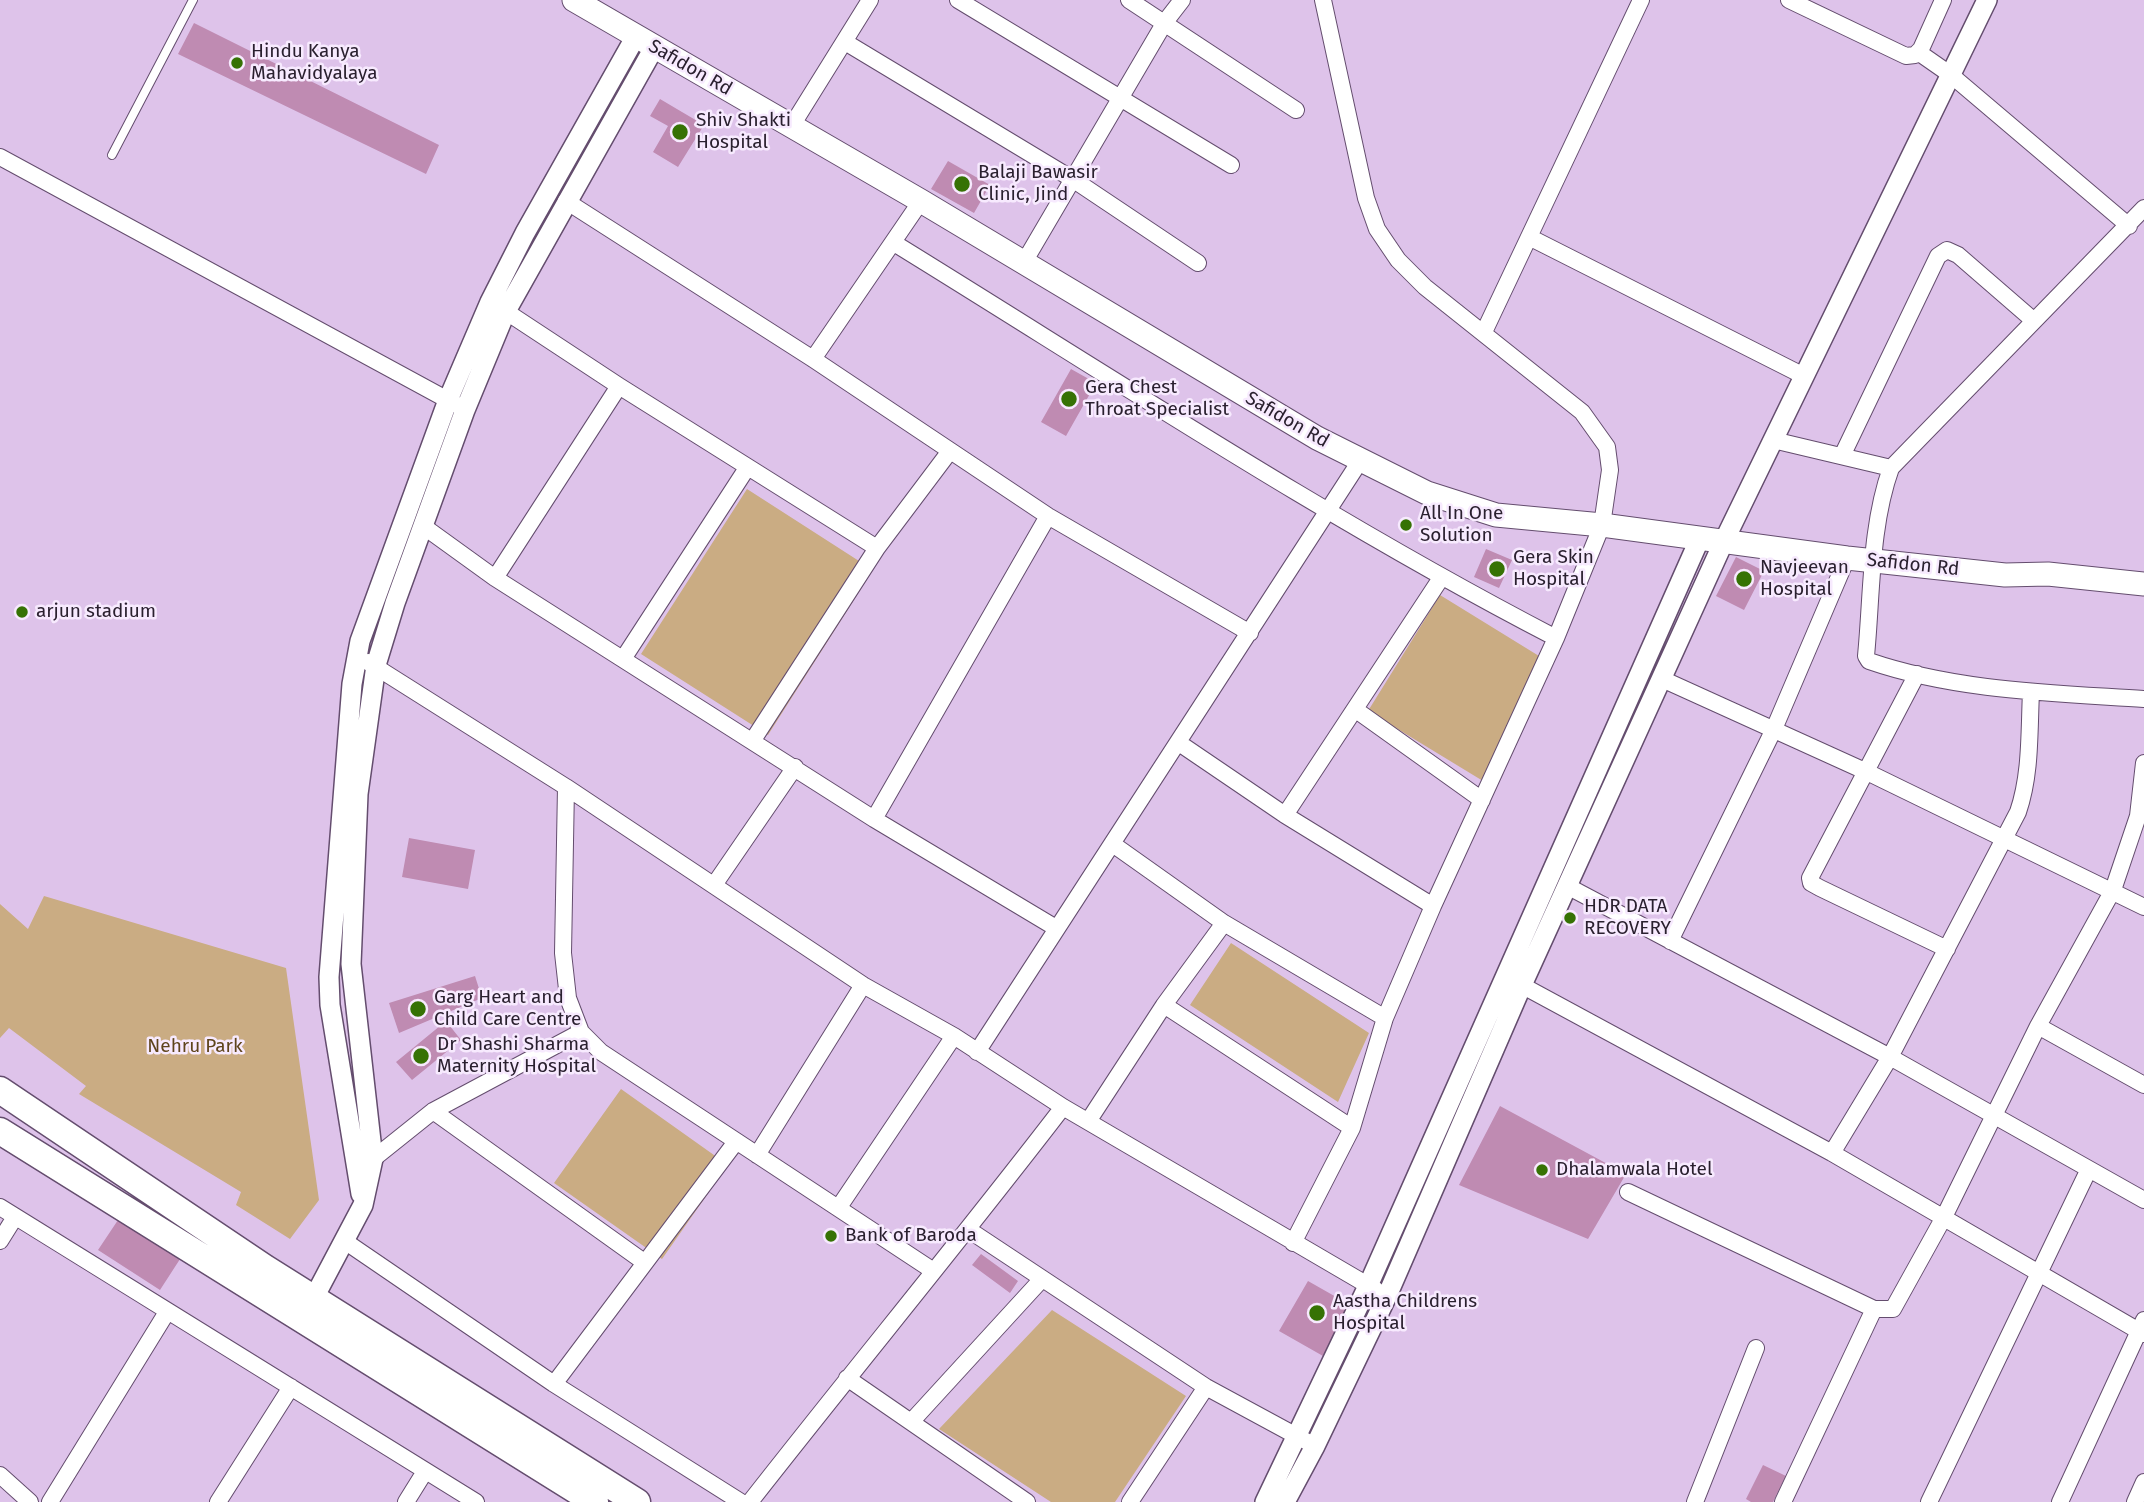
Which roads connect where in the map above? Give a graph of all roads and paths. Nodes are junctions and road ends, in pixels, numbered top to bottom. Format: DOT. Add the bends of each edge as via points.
graph roads {
  1 [pos="194,0"];
  2 [pos="574,0"];
  3 [pos="870,0"];
  4 [pos="958,0"];
  5 [pos="1129,0"];
  6 [pos="1182,0"];
  7 [pos="1323,0"];
  8 [pos="1641,0"];
  9 [pos="1789,0"];
  10 [pos="1943,0"];
  11 [pos="1987,0"];
  12 [pos="1165,22"];
  13 [pos="645,41"];
  14 [pos="845,42"];
  15 [pos="1918,52"];
  16 [pos="1951,75"];
  17 [pos="1122,98"];
  18 [pos="1296,110"];
  19 [pos="791,127"];
  20 [pos="112,155"];
  21 [pos="0,158"];
  22 [pos="1231,165"];
  23 [pos="1074,180"];
  24 [pos="566,201"];
  25 [pos="921,201"];
  26 [pos="2144,208"];
  27 [pos="2129,226"];
  28 [pos="1529,237"];
  29 [pos="894,243"];
  30 [pos="1198,263"];
  31 [pos="1023,264"];
  32 [pos="498,306"];
  33 [pos="2033,320"];
  34 [pos="1484,332"];
  35 [pos="813,359"];
  36 [pos="1804,376"];
  37 [pos="619,386"];
  38 [pos="456,405"];
  39 [pos="1773,440"];
  40 [pos="950,451"];
  41 [pos="1842,456"];
  42 [pos="1360,461"];
  43 [pos="747,468"];
  44 [pos="1891,468"];
  45 [pos="1329,512"];
  46 [pos="1048,516"];
  47 [pos="1602,525"];
  48 [pos="423,526"];
  49 [pos="1700,538"];
  50 [pos="1724,541"];
  51 [pos="877,548"];
  52 [pos="1847,558"];
  53 [pos="1874,560"];
  54 [pos="2005,575"];
  55 [pos="495,578"];
  56 [pos="1441,578"];
  57 [pos="2144,584"];
  58 [pos="2144,597"];
  59 [pos="1250,633"];
  60 [pos="1556,638"];
  61 [pos="356,659"];
  62 [pos="623,659"];
  63 [pos="376,665"];
  64 [pos="1917,674"];
  65 [pos="1662,679"];
  66 [pos="2031,692"];
  67 [pos="2144,699"];
  68 [pos="1356,710"];
  69 [pos="1774,729"];
  70 [pos="753,740"];
  71 [pos="1179,743"];
  72 [pos="2144,763"];
  73 [pos="795,767"];
  74 [pos="1867,772"];
  75 [pos="566,787"];
  76 [pos="1482,800"];
  77 [pos="1285,815"];
  78 [pos="874,819"];
  79 [pos="2004,840"];
  80 [pos="1114,845"];
  81 [pos="714,885"];
  82 [pos="1567,886"];
  83 [pos="2113,890"];
  84 [pos="1433,906"];
  85 [pos="2144,907"];
  86 [pos="1224,923"];
  87 [pos="1056,928"];
  88 [pos="1670,942"];
  89 [pos="1947,949"];
  90 [pos="1504,976"];
  91 [pos="863,985"];
  92 [pos="1522,985"];
  93 [pos="1164,1005"];
  94 [pos="1385,1018"];
  95 [pos="2038,1026"];
  96 [pos="581,1031"];
  97 [pos="954,1037"];
  98 [pos="977,1052"];
  99 [pos="1890,1057"];
  100 [pos="2144,1085"];
  101 [pos="0,1090"];
  102 [pos="1063,1107"];
  103 [pos="433,1111"];
  104 [pos="1994,1118"];
  105 [pos="1089,1120"];
  106 [pos="1352,1128"];
  107 [pos="0,1131"];
  108 [pos="734,1143"];
  109 [pos="1832,1153"];
  110 [pos="757,1155"];
  111 [pos="373,1159"];
  112 [pos="2089,1169"];
  113 [pos="1628,1192"];
  114 [pos="2144,1200"];
  115 [pos="363,1205"];
  116 [pos="0,1207"];
  117 [pos="839,1207"];
  118 [pos="15,1217"];
  119 [pos="1944,1217"];
  120 [pos="969,1230"];
  121 [pos="0,1241"];
  122 [pos="346,1242"];
  123 [pos="1293,1243"];
  124 [pos="644,1262"];
  125 [pos="932,1270"];
  126 [pos="2038,1272"];
  127 [pos="1042,1279"];
  128 [pos="1368,1286"];
  129 [pos="1387,1296"];
  130 [pos="308,1309"];
  131 [pos="1874,1309"];
  132 [pos="167,1312"];
  133 [pos="2142,1328"];
  134 [pos="1756,1348"];
  135 [pos="847,1378"];
  136 [pos="554,1384"];
  137 [pos="291,1387"];
  138 [pos="1206,1387"];
  139 [pos="911,1422"];
  140 [pos="1306,1442"];
  141 [pos="424,1473"];
  142 [pos="0,1475"];
  143 [pos="2144,1482"];
  144 [pos="1697,1501"];
  145 [pos="30,1502"];
  146 [pos="50,1502"];
  147 [pos="218,1502"];
  148 [pos="406,1502"];
  149 [pos="476,1502"];
  150 [pos="595,1502"];
  151 [pos="637,1502"];
  152 [pos="741,1502"];
  153 [pos="750,1502"];
  154 [pos="1027,1502"];
  155 [pos="1130,1502"];
  156 [pos="1265,1502"];
  157 [pos="1285,1502"];
  158 [pos="1783,1502"];
  159 [pos="1929,1502"];
  160 [pos="2060,1502"];
  161 [pos="2135,1502"];
  1 -- 20 [label="lane"];
  2 -- 13 [label="main road, Safidon Rd"];
  3 -- 14 [label="street"];
  4 -- 17 [label="street"];
  5 -- 12 [label="street"];
  6 -- 12 [label="street"];
  7 -- 34 [label="street" via="1366,198 1377,229 1398,260 1425,287"];
  8 -- 28 [label="street"];
  9 -- 15 [label="street" via="1895,52 1906,56"];
  10 -- 15 [label="street"];
  11 -- 16 [label="street"];
  12 -- 17 [label="street"];
  12 -- 18 [label="street"];
  13 -- 19 [label="main road, Safidon Rd"];
  13 -- 24 [label="street"];
  13 -- 32 [label="street" via="524,233"];
  14 -- 19 [label="street"];
  14 -- 23 [label="street"];
  15 -- 16 [label="street"];
  16 -- 27 [label="street"];
  16 -- 36 [label="street"];
  17 -- 22 [label="street"];
  17 -- 23 [label="street"];
  19 -- 25 [label="main road, Safidon Rd"];
  21 -- 38 [label="street"];
  23 -- 30 [label="street"];
  23 -- 31 [label="street"];
  24 -- 32 [label="street"];
  24 -- 35 [label="street"];
  25 -- 29 [label="street"];
  25 -- 31 [label="main road, Safidon Rd"];
  26 -- 27 [label="street"];
  27 -- 33 [label="street"];
  28 -- 34 [label="street"];
  28 -- 36 [label="street"];
  29 -- 35 [label="street"];
  29 -- 45 [label="street"];
  31 -- 42 [label="main road, Safidon Rd"];
  32 -- 37 [label="street"];
  32 -- 38 [label="street"];
  33 -- 41 [label="street" via="1958,255 1947,250 1938,256"];
  33 -- 44 [label="street"];
  34 -- 47 [label="street" via="1581,412 1601,438 1610,470"];
  35 -- 40 [label="street"];
  36 -- 39 [label="street"];
  37 -- 43 [label="street"];
  37 -- 55 [label="street"];
  38 -- 48 [label="street"];
  38 -- 61 [label="street"];
  39 -- 41 [label="street"];
  39 -- 50 [label="street"];
  40 -- 46 [label="street"];
  40 -- 51 [label="street"];
  41 -- 44 [label="street"];
  42 -- 45 [label="street"];
  42 -- 47 [label="main road, Safidon Rd" via="1427,493 1496,515"];
  43 -- 51 [label="street"];
  43 -- 62 [label="street"];
  44 -- 53 [label="street"];
  45 -- 56 [label="street"];
  45 -- 59 [label="street"];
  46 -- 59 [label="street"];
  46 -- 78 [label="street"];
  47 -- 49 [label="main road, Safidon Rd"];
  47 -- 60 [label="street"];
  48 -- 55 [label="street"];
  48 -- 63 [label="street"];
  49 -- 50 [label="main road, Safidon Rd"];
  49 -- 90 [label="street"];
  50 -- 52 [label="main road, Safidon Rd"];
  50 -- 65 [label="street"];
  51 -- 70 [label="street"];
  52 -- 53 [label="main road, Safidon Rd"];
  52 -- 69 [label="street"];
  53 -- 54 [label="main road, Safidon Rd"];
  53 -- 64 [label="street" via="1866,656"];
  54 -- 57 [label="main road, Safidon Rd" via="2048,574"];
  54 -- 58 [label="main road, Safidon Rd" via="2038,586"];
  55 -- 62 [label="street"];
  56 -- 60 [label="street"];
  56 -- 68 [label="street"];
  59 -- 71 [label="street"];
  60 -- 76 [label="street"];
  61 -- 63 [label="street"];
  61 -- 115 [label="street" via="329,977"];
  62 -- 70 [label="street"];
  63 -- 75 [label="street"];
  63 -- 111 [label="street" via="358,794 351,964"];
  64 -- 66 [label="street"];
  64 -- 74 [label="street"];
  65 -- 69 [label="street"];
  65 -- 82 [label="street"];
  66 -- 67 [label="street"];
  66 -- 79 [label="street" via="2025,792"];
  68 -- 76 [label="street"];
  68 -- 77 [label="street"];
  69 -- 74 [label="street"];
  69 -- 88 [label="street"];
  70 -- 73 [label="street"];
  71 -- 77 [label="street"];
  71 -- 80 [label="street"];
  72 -- 83 [label="street" via="2138,816"];
  73 -- 78 [label="street"];
  73 -- 81 [label="street"];
  74 -- 79 [label="street"];
  74 -- 89 [label="street" via="1816,865 1811,883"];
  75 -- 81 [label="street"];
  75 -- 96 [label="street" via="563,953 568,998"];
  76 -- 84 [label="street"];
  77 -- 84 [label="street"];
  78 -- 87 [label="street"];
  79 -- 83 [label="street"];
  79 -- 89 [label="street"];
  80 -- 86 [label="street"];
  80 -- 87 [label="street"];
  81 -- 91 [label="street"];
  82 -- 88 [label="street"];
  82 -- 92 [label="street"];
  83 -- 85 [label="street"];
  83 -- 95 [label="street"];
  84 -- 94 [label="street"];
  86 -- 93 [label="street"];
  86 -- 94 [label="street"];
  87 -- 98 [label="street"];
  88 -- 99 [label="street"];
  89 -- 99 [label="street"];
  90 -- 92 [label="street"];
  90 -- 128 [label="street"];
  91 -- 97 [label="street"];
  91 -- 110 [label="street"];
  92 -- 109 [label="street"];
  92 -- 129 [label="street"];
  93 -- 105 [label="street"];
  93 -- 106 [label="street"];
  94 -- 106 [label="street"];
  95 -- 100 [label="street"];
  95 -- 104 [label="street"];
  96 -- 103 [label="street"];
  96 -- 108 [label="street" via="601,1052"];
  97 -- 98 [label="street"];
  97 -- 117 [label="street"];
  98 -- 102 [label="street"];
  99 -- 104 [label="street"];
  99 -- 109 [label="street"];
  101 -- 130 [label="highway"];
  102 -- 105 [label="street"];
  102 -- 120 [label="street"];
  103 -- 111 [label="street"];
  103 -- 124 [label="street"];
  104 -- 112 [label="street"];
  104 -- 119 [label="street"];
  105 -- 123 [label="street"];
  106 -- 123 [label="street"];
  107 -- 130 [label="highway"];
  108 -- 110 [label="street"];
  108 -- 124 [label="street"];
  109 -- 119 [label="street"];
  110 -- 117 [label="street"];
  111 -- 115 [label="street"];
  112 -- 114 [label="street"];
  112 -- 126 [label="street"];
  113 -- 131 [label="street"];
  115 -- 122 [label="street"];
  116 -- 118 [label="street"];
  117 -- 125 [label="street"];
  118 -- 121 [label="street"];
  118 -- 132 [label="street"];
  119 -- 126 [label="street"];
  119 -- 131 [label="street" via="1899,1302 1893,1309"];
  120 -- 125 [label="street"];
  120 -- 127 [label="street"];
  122 -- 130 [label="street"];
  122 -- 136 [label="street"];
  123 -- 128 [label="street"];
  124 -- 136 [label="street"];
  125 -- 135 [label="street"];
  126 -- 133 [label="street"];
  126 -- 159 [label="street"];
  127 -- 138 [label="street"];
  127 -- 139 [label="street"];
  128 -- 129 [label="street"];
  128 -- 140 [label="street"];
  129 -- 140 [label="street"];
  130 -- 150 [label="highway"];
  130 -- 151 [label="highway"];
  131 -- 158 [label="street"];
  132 -- 137 [label="street"];
  132 -- 146 [label="street"];
  133 -- 160 [label="street"];
  134 -- 144 [label="street"];
  135 -- 139 [label="street"];
  135 -- 153 [label="street"];
  136 -- 152 [label="street"];
  137 -- 141 [label="street"];
  137 -- 147 [label="street"];
  138 -- 140 [label="street"];
  138 -- 155 [label="street"];
  139 -- 154 [label="street"];
  140 -- 156 [label="street"];
  140 -- 157 [label="street"];
  141 -- 148 [label="street"];
  141 -- 149 [label="street"];
  142 -- 145 [label="street"];
  143 -- 161 [label="street"];
}
